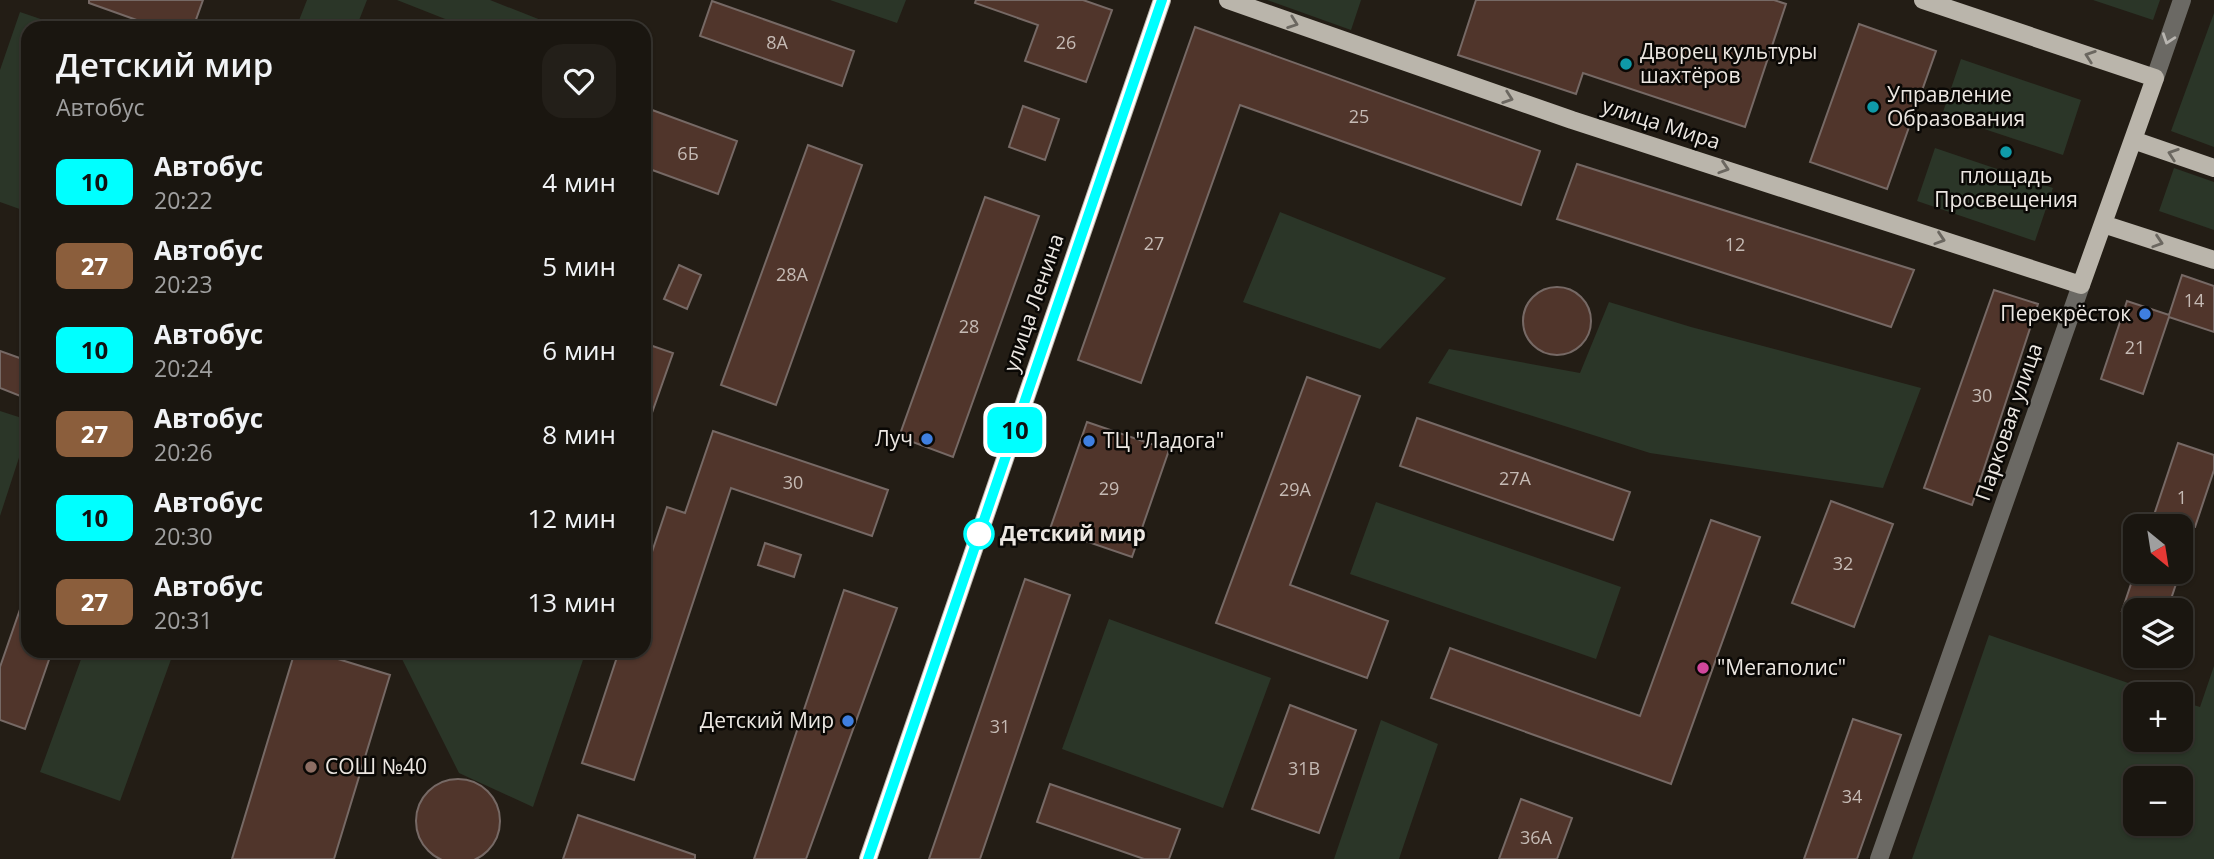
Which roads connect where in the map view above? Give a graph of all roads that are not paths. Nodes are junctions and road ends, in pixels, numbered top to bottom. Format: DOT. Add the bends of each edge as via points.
graph roads {
  1 [pos="1162,0"];
  2 [pos="1228,0"];
  3 [pos="1923,0"];
  4 [pos="2182,0"];
  5 [pos="2155,78"];
  6 [pos="2133,140"];
  7 [pos="2214,168"];
  8 [pos="2103,224"];
  9 [pos="2214,260"];
  10 [pos="2081,285"];
  11 [pos="868,859"];
  12 [pos="1879,859"];
  1 -- 11 [label="main road, улица Ленина"];
  2 -- 10 [label="main road, улица Мира, one-way" via="1572,120"];
  5 -- 3 [label="main road, one-way"];
  4 -- 5 [label="street, Парковая улица, one-way"];
  5 -- 6 [label="main road, Парковая улица"];
  7 -- 6 [label="main road, one-way"];
  6 -- 8 [label="main road, Парковая улица"];
  8 -- 9 [label="main road, one-way"];
  8 -- 10 [label="main road, Парковая улица"];
  10 -- 12 [label="street, Парковая улица"];
}
